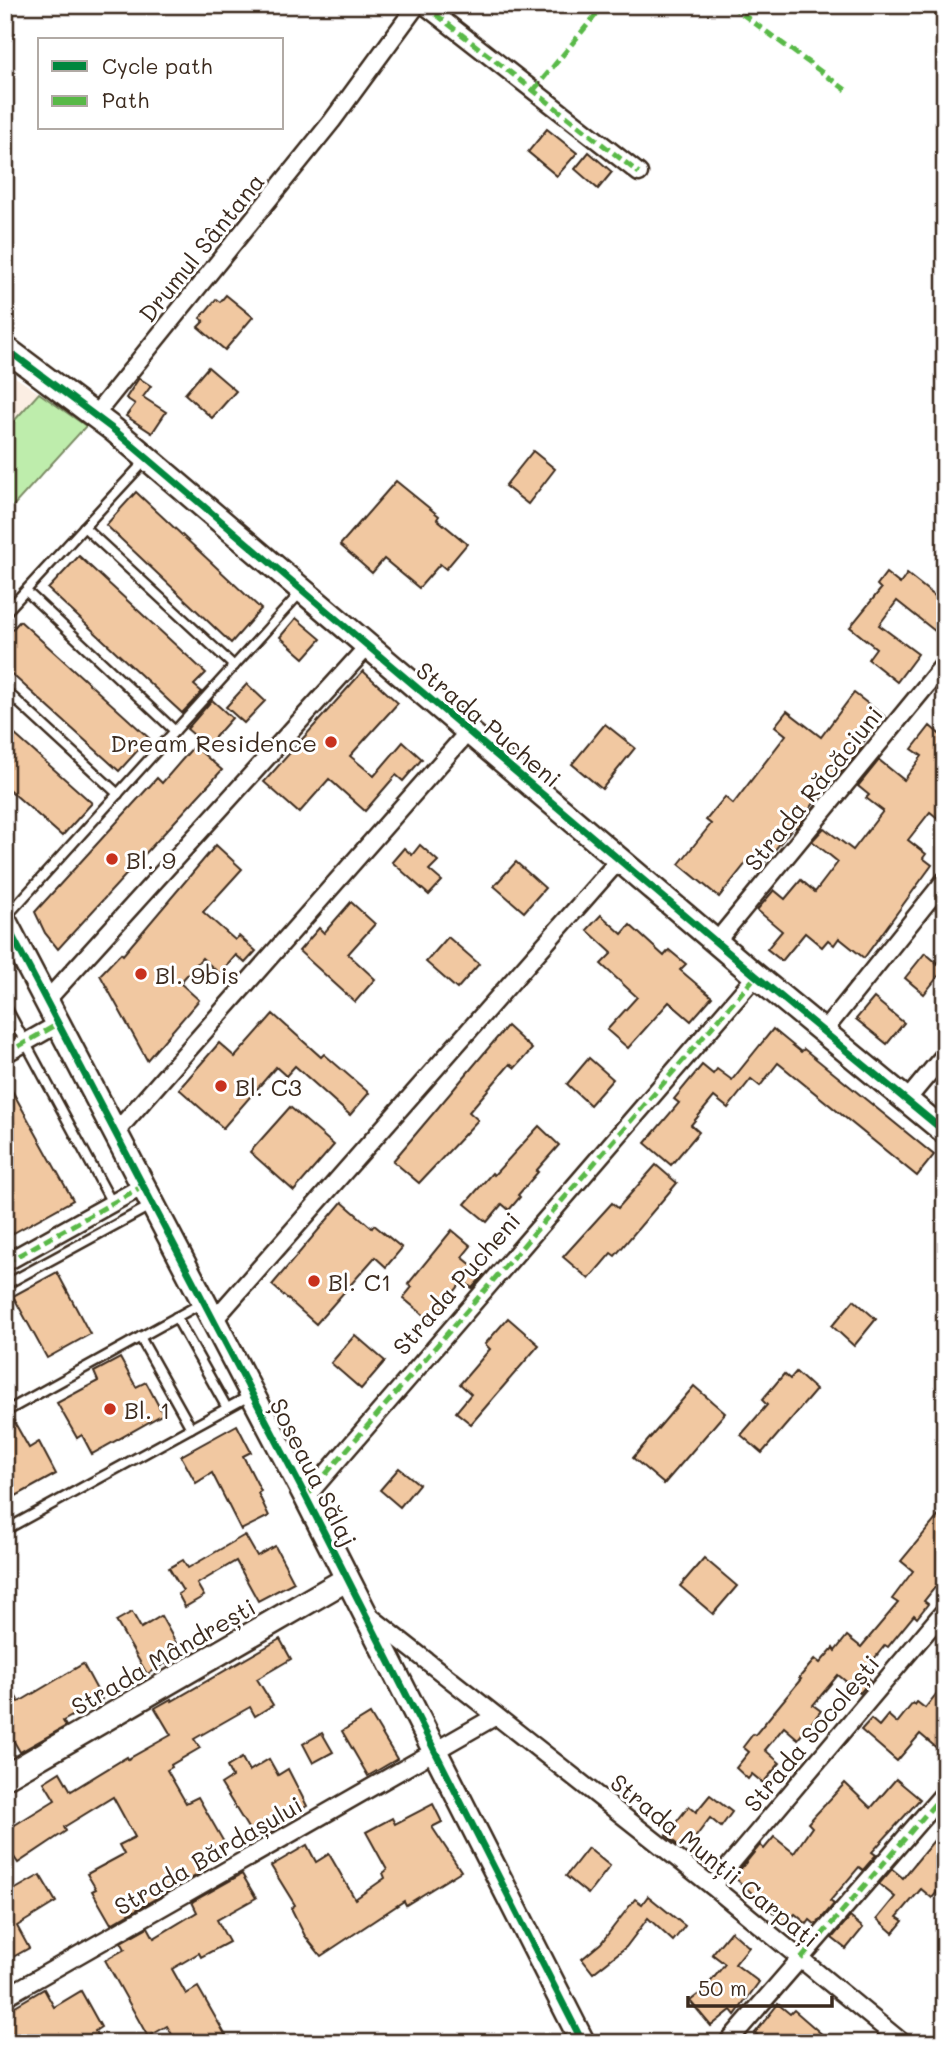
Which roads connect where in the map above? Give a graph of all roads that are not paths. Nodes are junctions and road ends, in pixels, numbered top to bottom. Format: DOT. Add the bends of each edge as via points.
graph roads {
  1 [pos="418,5"];
  2 [pos="424,5"];
  3 [pos="639,173"];
  4 [pos="5,348"];
  5 [pos="95,415"];
  6 [pos="147,458"];
  7 [pos="84,527"];
  8 [pos="303,590"];
  9 [pos="26,591"];
  10 [pos="5,613"];
  11 [pos="368,646"];
  12 [pos="945,663"];
  13 [pos="234,666"];
  14 [pos="5,690"];
  15 [pos="175,731"];
  16 [pos="468,732"];
  17 [pos="118,794"];
  18 [pos="619,860"];
  19 [pos="945,880"];
  20 [pos="5,920"];
  21 [pos="716,942"];
  22 [pos="756,976"];
  23 [pos="46,1001"];
  24 [pos="5,1005"];
  25 [pos="58,1024"];
  26 [pos="822,1032"];
  27 [pos="25,1042"];
  28 [pos="5,1054"];
  29 [pos="945,1054"];
  30 [pos="906,1101"];
  31 [pos="945,1132"];
  32 [pos="116,1133"];
  33 [pos="148,1195"];
  34 [pos="112,1203"];
  35 [pos="5,1263"];
  36 [pos="5,1285"];
  37 [pos="208,1312"];
  38 [pos="176,1317"];
  39 [pos="140,1337"];
  40 [pos="252,1394"];
  41 [pos="227,1408"];
  42 [pos="5,1412"];
  43 [pos="191,1427"];
  44 [pos="306,1497"];
  45 [pos="5,1530"];
  46 [pos="347,1579"];
  47 [pos="945,1610"];
  48 [pos="363,1612"];
  49 [pos="496,1716"];
  50 [pos="434,1753"];
  51 [pos="5,1777"];
  52 [pos="945,1792"];
  53 [pos="712,1886"];
  54 [pos="801,1959"];
  55 [pos="5,1997"];
  56 [pos="583,2043"];
  57 [pos="727,2043"];
  58 [pos="903,2043"];
  1 -- 5 [label="street, Drumul Sântana" via="332,121"];
  2 -- 3 [label="street"];
  4 -- 5 [label="street, Strada Pucheni"];
  5 -- 6 [label="street, Strada Pucheni"];
  6 -- 7 [label="lane"];
  6 -- 8 [label="street, Strada Pucheni"];
  7 -- 9 [label="lane"];
  7 -- 13 [label="lane"];
  8 -- 11 [label="street, Strada Pucheni"];
  8 -- 13 [label="lane"];
  9 -- 10 [label="lane"];
  9 -- 15 [label="lane"];
  11 -- 16 [label="street, Strada Pucheni"];
  11 -- 23 [label="street"];
  12 -- 21 [label="street, Strada Răcăciuni"];
  13 -- 15 [label="lane"];
  14 -- 17 [label="lane"];
  15 -- 17 [label="lane"];
  16 -- 18 [label="street, Strada Pucheni"];
  16 -- 32 [label="street"];
  17 -- 20 [label="lane"];
  18 -- 21 [label="street, Strada Pucheni"];
  18 -- 37 [label="street"];
  19 -- 26 [label="street"];
  20 -- 23 [label="street, Șoseaua Sălaj"];
  21 -- 22 [label="street, Strada Pucheni"];
  22 -- 26 [label="street, Strada Pucheni"];
  22 -- 44 [label="street, Strada Pucheni"];
  23 -- 25 [label="street, Șoseaua Sălaj"];
  24 -- 27 [label="lane"];
  25 -- 27 [label="street"];
  25 -- 32 [label="street, Șoseaua Sălaj"];
  26 -- 30 [label="street, Strada Pucheni"];
  27 -- 28 [label="street"];
  27 -- 34 [label="lane"];
  29 -- 30 [label="street"];
  30 -- 31 [label="street, Strada Pucheni"];
  32 -- 33 [label="street, Șoseaua Sălaj"];
  33 -- 34 [label="street"];
  33 -- 36 [label="lane"];
  33 -- 37 [label="street, Șoseaua Sălaj"];
  34 -- 35 [label="street"];
  37 -- 38 [label="lane"];
  37 -- 40 [label="street, Șoseaua Sălaj"];
  38 -- 39 [label="lane"];
  38 -- 41 [label="lane"];
  39 -- 42 [label="lane"];
  39 -- 43 [label="lane"];
  40 -- 41 [label="lane"];
  40 -- 44 [label="street, Șoseaua Sălaj"];
  41 -- 43 [label="lane"];
  43 -- 45 [label="lane"];
  44 -- 46 [label="street, Șoseaua Sălaj"];
  46 -- 48 [label="street, Șoseaua Sălaj"];
  46 -- 51 [label="street, Strada Mândrești"];
  47 -- 53 [label="street, Strada Socolești"];
  48 -- 49 [label="street, Strada Munții Carpați"];
  48 -- 50 [label="street, Șoseaua Sălaj"];
  49 -- 50 [label="street"];
  49 -- 53 [label="street, Strada Munții Carpați"];
  50 -- 55 [label="street, Strada Bărdașului"];
  50 -- 56 [label="street, Șoseaua Sălaj"];
  52 -- 54 [label="street"];
  53 -- 54 [label="street, Strada Munții Carpați"];
  54 -- 57 [label="street"];
  54 -- 58 [label="street, Strada Munții Carpați"];
}
